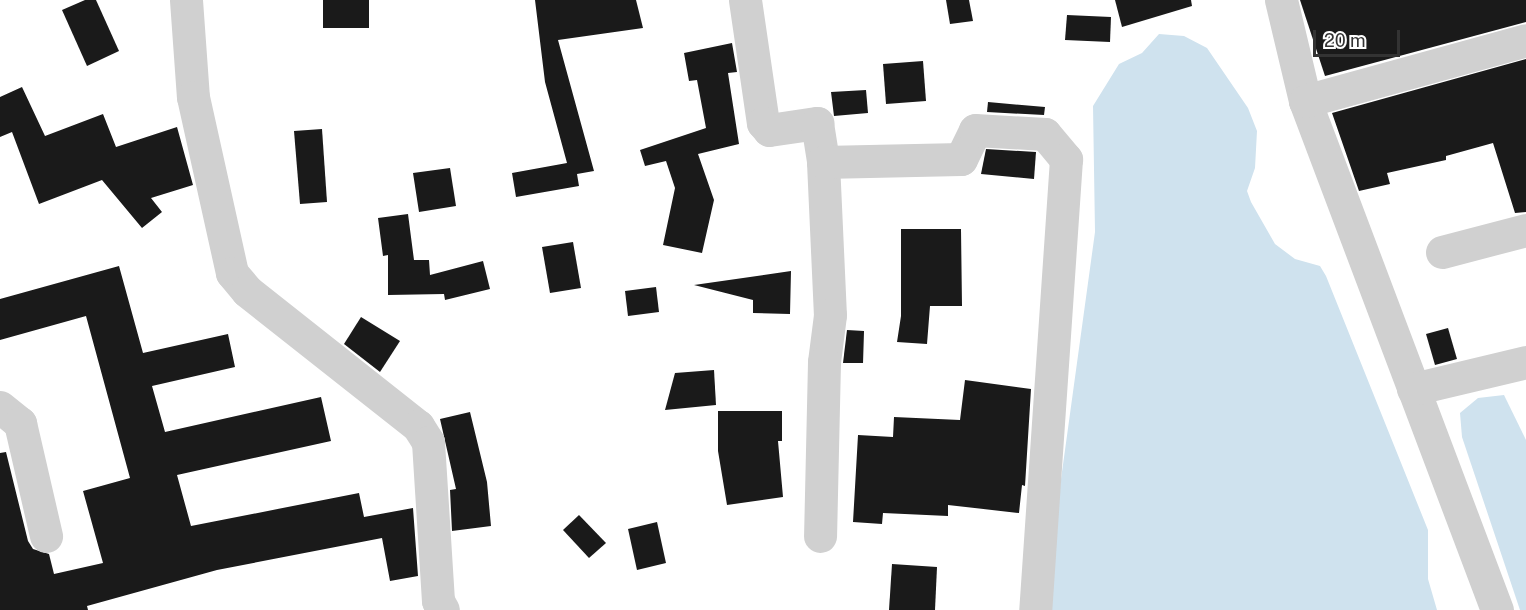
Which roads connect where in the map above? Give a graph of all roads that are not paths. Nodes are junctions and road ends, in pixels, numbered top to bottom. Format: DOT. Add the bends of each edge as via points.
graph roads {
  1 [pos="186,0"];
  2 [pos="745,0"];
  3 [pos="1281,0"];
  4 [pos="1526,40"];
  5 [pos="1305,101"];
  6 [pos="824,162"];
  7 [pos="1526,230"];
  8 [pos="1442,252"];
  9 [pos="1526,362"];
  10 [pos="1413,389"];
  11 [pos="0,407"];
  12 [pos="46,536"];
  13 [pos="820,536"];
  14 [pos="443,610"];
  15 [pos="1035,610"];
  16 [pos="1497,610"];
  1 -- 14 [label="street" via="194,97 232,273 246,291 418,426 428,442 438,601"];
  2 -- 6 [label="street" via="763,123 769,130 817,123"];
  3 -- 5 [label="street"];
  4 -- 5 [label="street"];
  5 -- 10 [label="street"];
  6 -- 13 [label="street" via="830,315 824,362"];
  6 -- 15 [label="street" via="961,159 975,130 1045,134 1066,159"];
  7 -- 8 [label="street"];
  9 -- 10 [label="street"];
  10 -- 16 [label="street"];
  11 -- 12 [label="street" via="20,423"];
}
